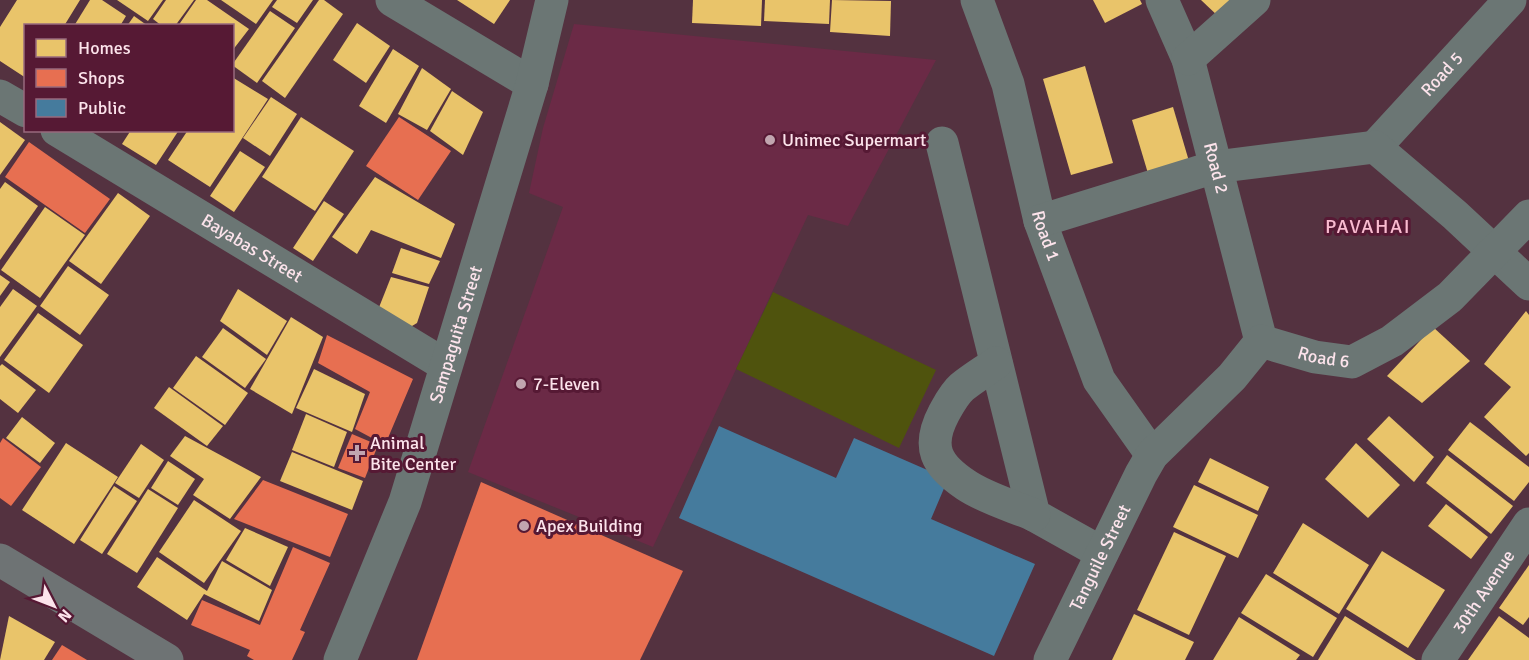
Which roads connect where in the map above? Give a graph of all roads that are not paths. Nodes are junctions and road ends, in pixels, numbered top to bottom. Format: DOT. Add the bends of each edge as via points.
graph roads {
  1 [pos="392,0"];
  2 [pos="552,0"];
  3 [pos="977,0"];
  4 [pos="1162,0"];
  5 [pos="1254,0"];
  6 [pos="1510,0"];
  7 [pos="1188,59"];
  8 [pos="532,84"];
  9 [pos="0,96"];
  10 [pos="24,110"];
  11 [pos="60,132"];
  12 [pos="942,143"];
  13 [pos="1375,147"];
  14 [pos="1215,167"];
  15 [pos="1529,216"];
  16 [pos="1040,220"];
  17 [pos="1495,252"];
  18 [pos="1529,284"];
  19 [pos="1261,340"];
  20 [pos="996,363"];
  21 [pos="446,365"];
  22 [pos="1152,455"];
  23 [pos="1034,515"];
  24 [pos="1529,524"];
  25 [pos="1102,554"];
  26 [pos="0,560"];
  27 [pos="167,660"];
  28 [pos="340,660"];
  29 [pos="1050,660"];
  30 [pos="1438,660"];
  1 -- 8 [label="street"];
  2 -- 8 [label="street, Sampaguita Street"];
  3 -- 16 [label="street, Road 1" via="1008,84"];
  4 -- 7 [label="street, Road 2"];
  5 -- 7 [label="street"];
  6 -- 13 [label="street, Road 5"];
  7 -- 14 [label="street, Road 2"];
  8 -- 21 [label="street, Sampaguita Street"];
  9 -- 10 [label="street"];
  11 -- 21 [label="street, Bayabas Street"];
  12 -- 20 [label="street"];
  13 -- 14 [label="street"];
  13 -- 17 [label="street"];
  14 -- 16 [label="street"];
  14 -- 19 [label="street, Road 2"];
  15 -- 17 [label="street, Road 6"];
  16 -- 22 [label="street, Road 1" via="1099,381"];
  17 -- 18 [label="street"];
  17 -- 19 [label="street, Road 6" via="1450,297 1392,341 1353,362 1315,357"];
  19 -- 22 [label="street" via="1232,377"];
  20 -- 23 [label="street"];
  20 -- 23 [label="street" via="961,388 951,401 934,438 935,453 947,470 968,486"];
  21 -- 28 [label="street, Sampaguita Street" via="405,502"];
  22 -- 25 [label="street, Tanguile Street"];
  23 -- 25 [label="street"];
  24 -- 30 [label="street, 30th Avenue"];
  25 -- 29 [label="street, Tanguile Street"];
  26 -- 27 [label="main road"];
}
